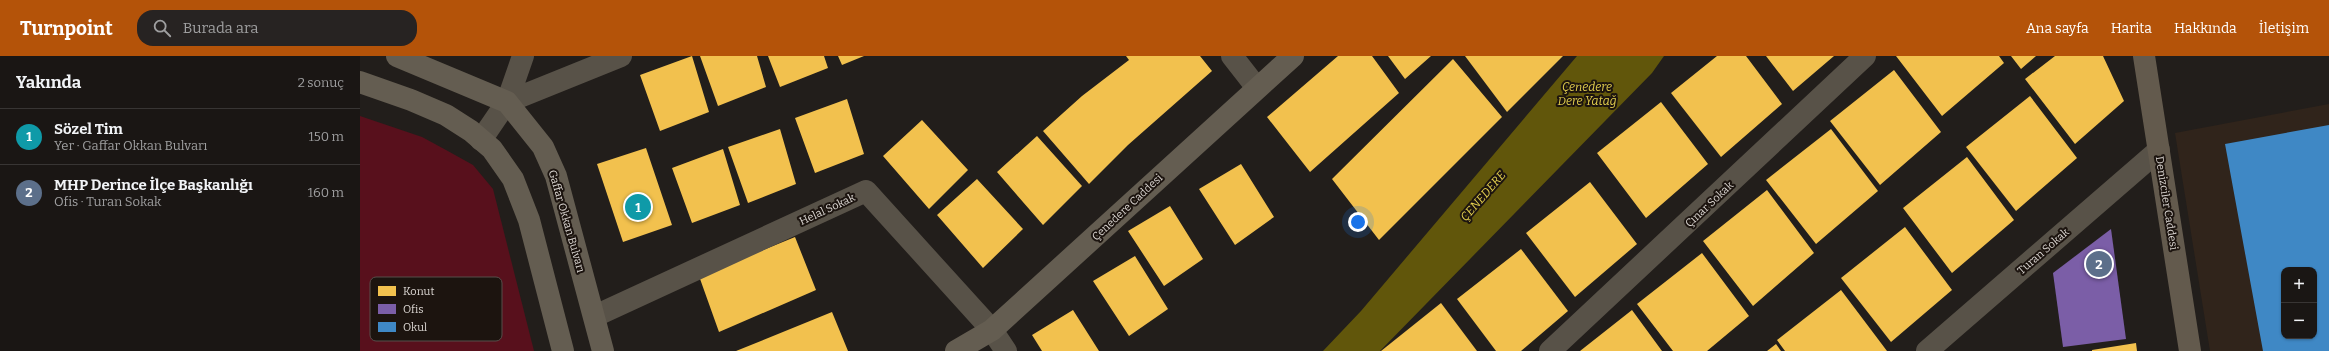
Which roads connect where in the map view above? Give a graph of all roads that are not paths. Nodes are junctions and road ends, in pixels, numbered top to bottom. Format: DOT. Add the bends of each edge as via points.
graph roads {
  1 [pos="397,56"];
  2 [pos="523,56"];
  3 [pos="621,56"];
  4 [pos="1232,56"];
  5 [pos="1293,56"];
  6 [pos="1865,56"];
  7 [pos="2144,56"];
  8 [pos="360,82"];
  9 [pos="1256,88"];
  10 [pos="507,102"];
  11 [pos="480,140"];
  12 [pos="2159,150"];
  13 [pos="595,316"];
  14 [pos="992,330"];
  15 [pos="563,351"];
  16 [pos="603,351"];
  17 [pos="956,351"];
  18 [pos="1006,351"];
  19 [pos="1550,351"];
  20 [pos="1927,351"];
  21 [pos="2190,351"];
  1 -- 10 [label="main road, Gaffar Okkan Bulvarı"];
  2 -- 10 [label="street"];
  3 -- 10 [label="street"];
  4 -- 9 [label="street"];
  5 -- 9 [label="main road, Çenedere Caddesi"];
  6 -- 19 [label="street, Çınar Sokak"];
  7 -- 12 [label="main road, Denizciler Caddesi"];
  8 -- 11 [label="main road" via="446,115"];
  9 -- 14 [label="main road, Çenedere Caddesi"];
  10 -- 11 [label="street"];
  10 -- 13 [label="main road, Gaffar Okkan Bulvarı" via="543,147 556,176"];
  11 -- 15 [label="main road" via="492,149 513,179 529,220"];
  12 -- 20 [label="street, Turan Sokak"];
  12 -- 21 [label="main road, Denizciler Caddesi"];
  13 -- 14 [label="street, Helal Sokak" via="866,191"];
  13 -- 16 [label="main road, Gaffar Okkan Bulvarı"];
  14 -- 17 [label="main road, Çenedere Caddesi"];
  14 -- 18 [label="street, Helal Sokak"];
}
